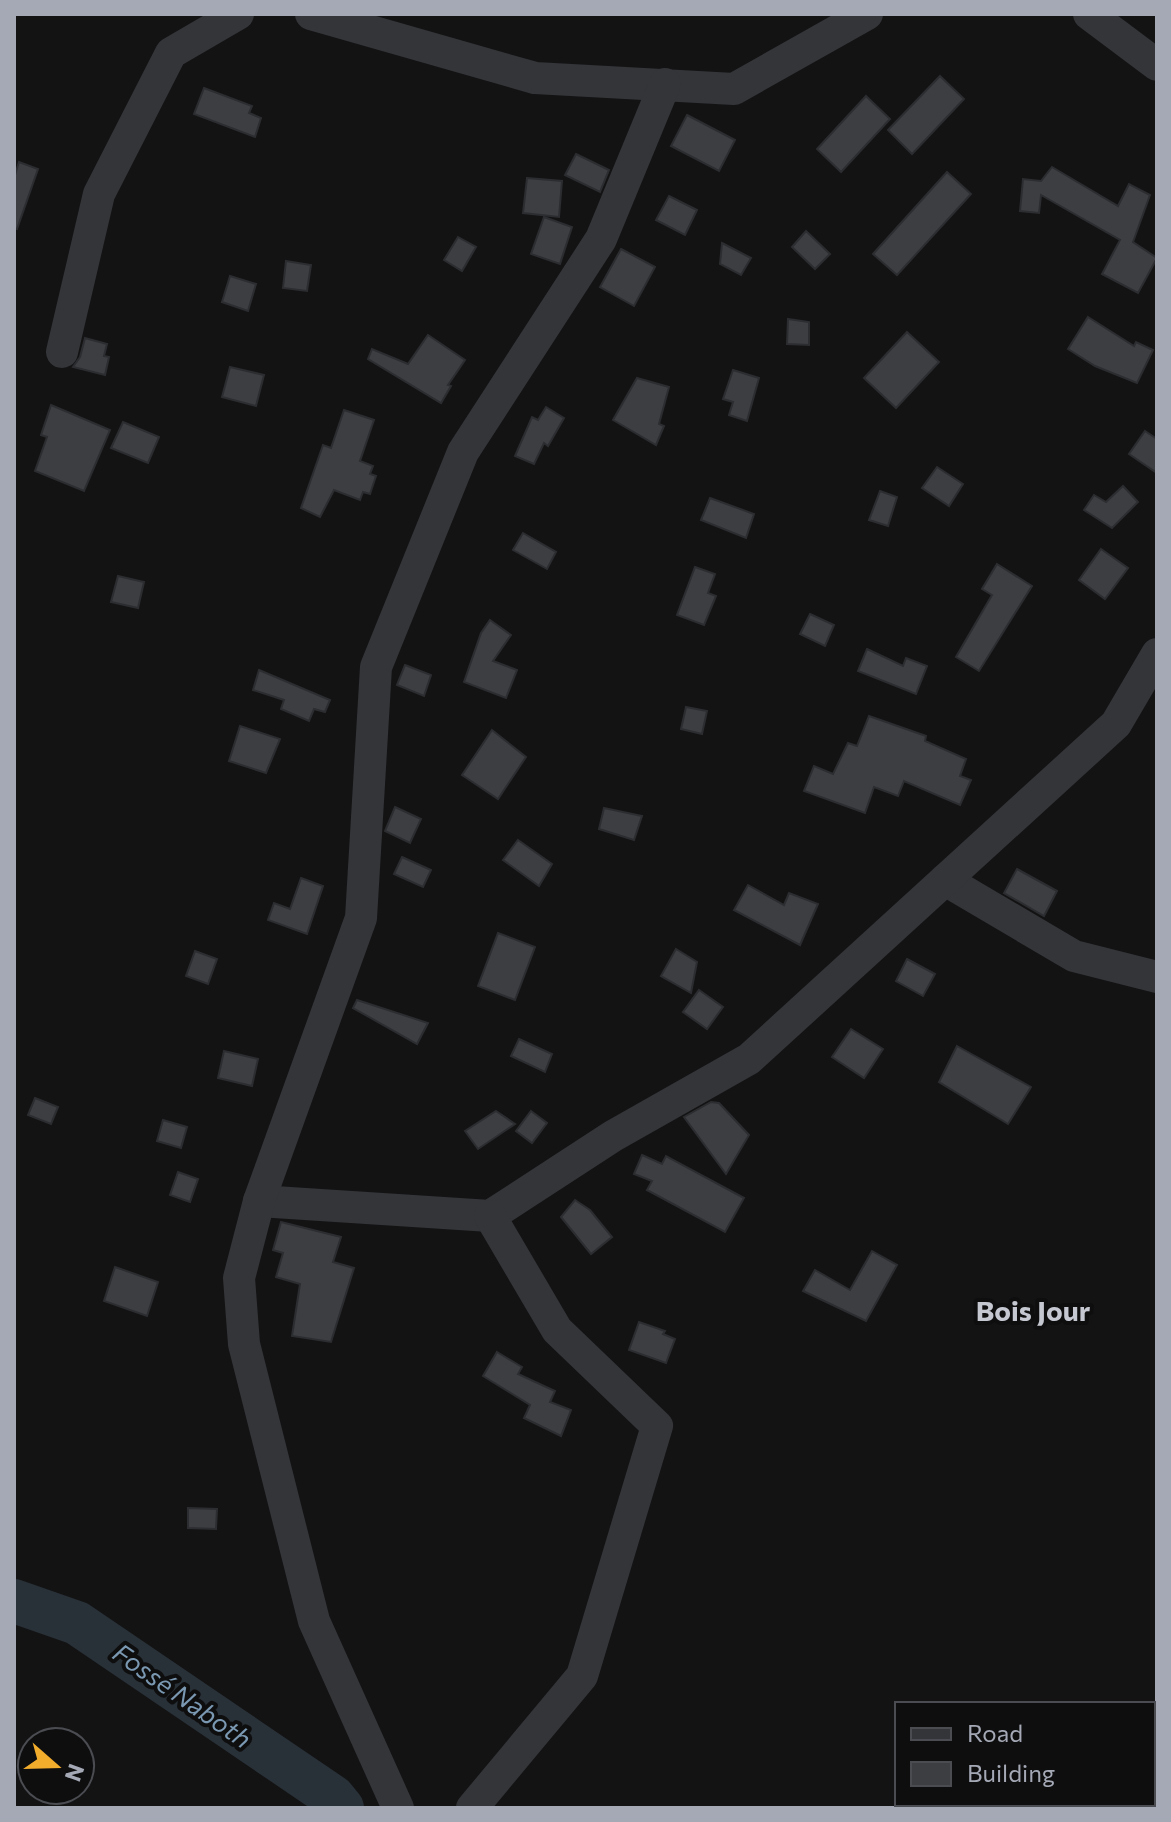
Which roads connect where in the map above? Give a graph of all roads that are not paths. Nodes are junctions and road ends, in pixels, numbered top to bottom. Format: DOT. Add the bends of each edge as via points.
graph roads {
  1 [pos="238,14"];
  2 [pos="311,14"];
  3 [pos="867,14"];
  4 [pos="1089,14"];
  5 [pos="1157,65"];
  6 [pos="665,84"];
  7 [pos="62,352"];
  8 [pos="1157,654"];
  9 [pos="945,880"];
  10 [pos="1157,977"];
  11 [pos="259,1201"];
  12 [pos="490,1216"];
  13 [pos="398,1808"];
  14 [pos="472,1808"];
  1 -- 7 [label="street" via="171,53 99,194"];
  2 -- 6 [label="street" via="535,78"];
  3 -- 6 [label="street" via="734,89"];
  4 -- 5 [label="street"];
  6 -- 11 [label="street" via="601,239 463,452 376,667 361,918"];
  8 -- 9 [label="street" via="1116,724"];
  9 -- 10 [label="street" via="1074,956"];
  9 -- 12 [label="street" via="749,1059 613,1136"];
  11 -- 12 [label="street"];
  11 -- 13 [label="street" via="239,1278 244,1344 314,1621"];
  12 -- 14 [label="street" via="557,1330 657,1426 582,1676"];
}
